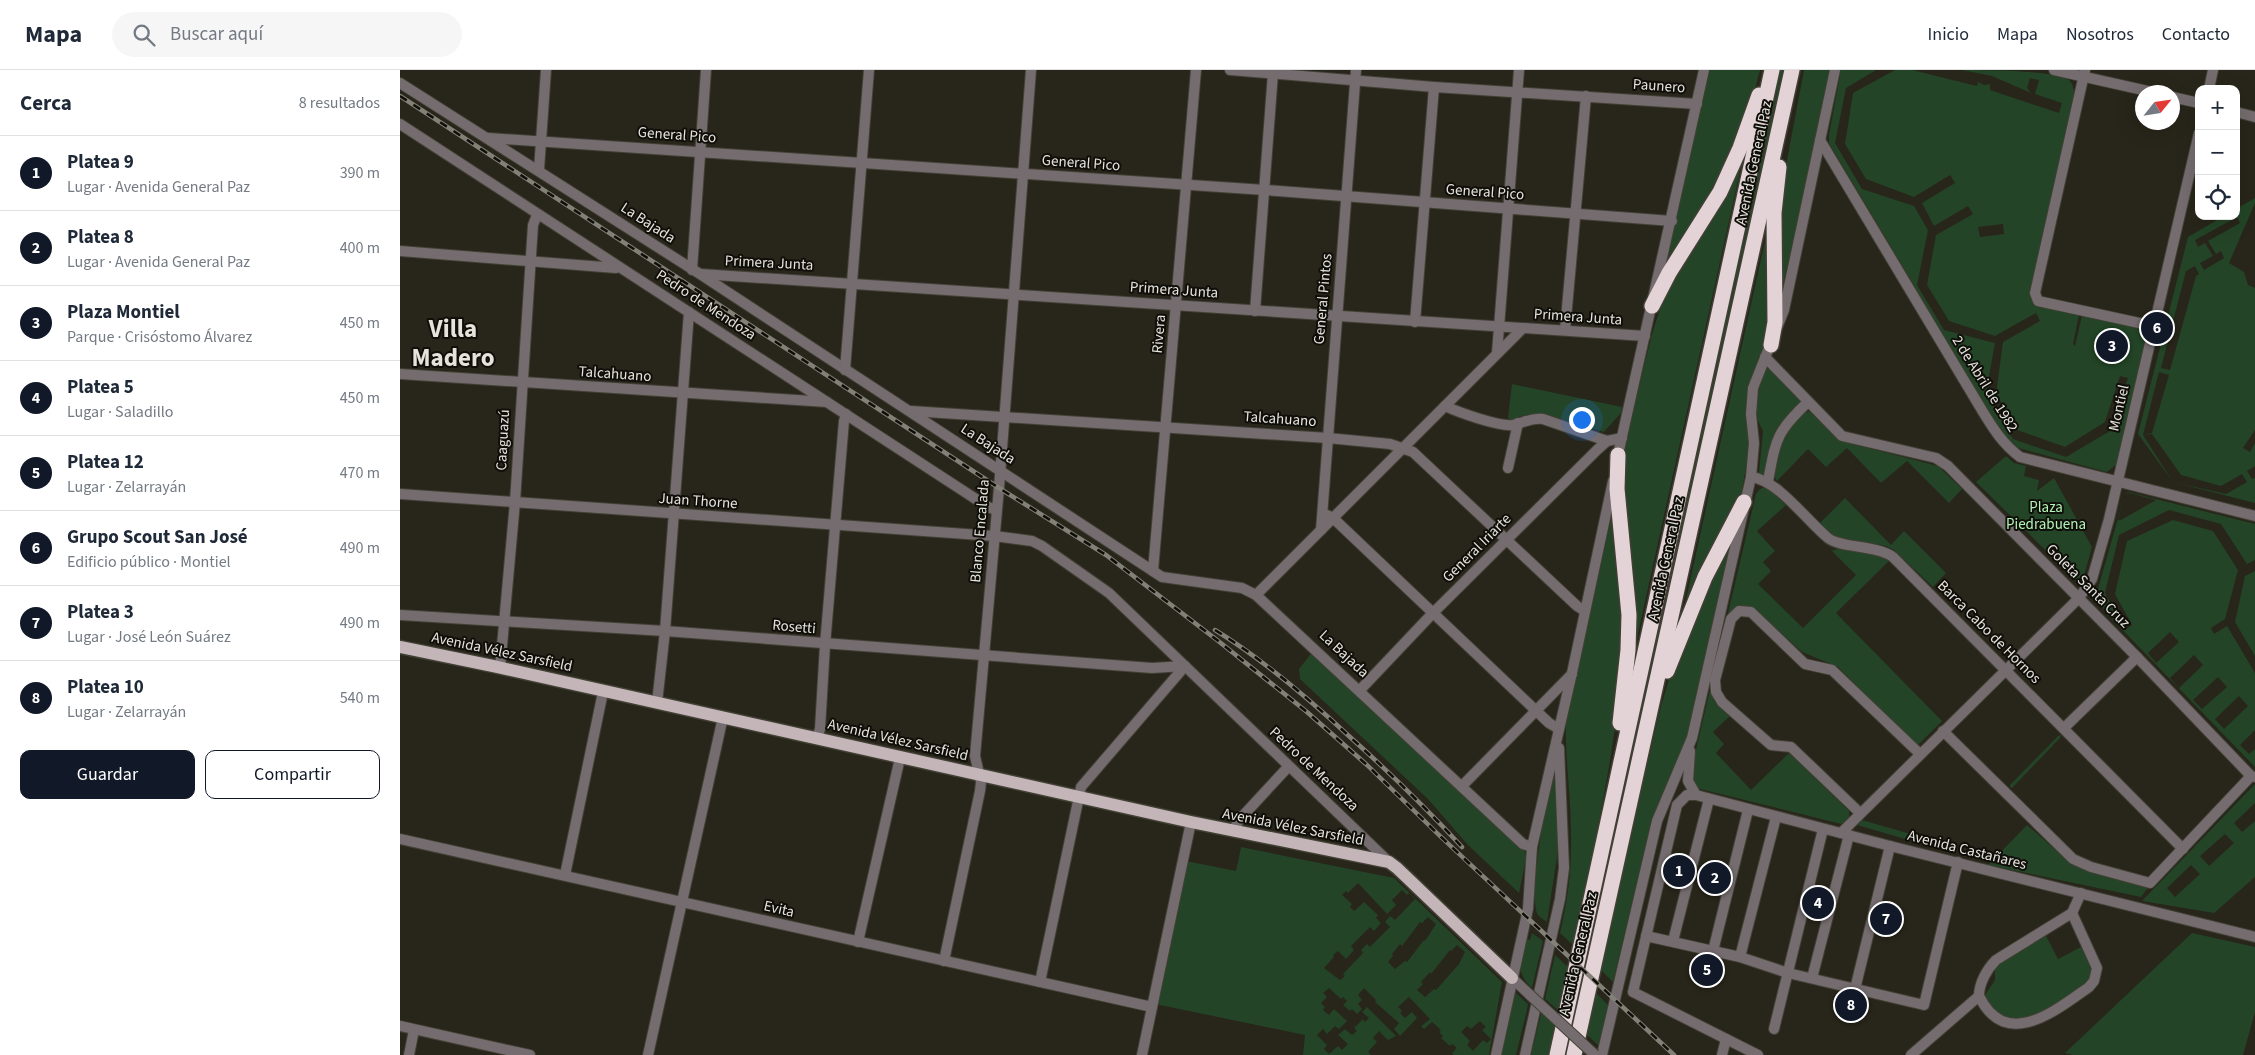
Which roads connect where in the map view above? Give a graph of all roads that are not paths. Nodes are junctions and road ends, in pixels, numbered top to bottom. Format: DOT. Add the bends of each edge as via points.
graph roads {
  1 [pos="546,70"];
  2 [pos="706,70"];
  3 [pos="869,70"];
  4 [pos="1032,70"];
  5 [pos="1196,70"];
  6 [pos="1230,70"];
  7 [pos="1519,70"];
  8 [pos="1704,70"];
  9 [pos="1768,70"];
  10 [pos="1772,70"];
  11 [pos="1792,70"];
  12 [pos="1835,70"];
  13 [pos="2054,70"];
  14 [pos="2213,70"];
  15 [pos="1274,73"];
  16 [pos="2084,73"];
  17 [pos="1356,75"];
  18 [pos="400,83"];
  19 [pos="2210,85"];
  20 [pos="1434,87"];
  21 [pos="1788,87"];
  22 [pos="2135,87"];
  23 [pos="1518,92"];
  24 [pos="1586,96"];
  25 [pos="2180,99"];
  26 [pos="2195,102"];
  27 [pos="1697,104"];
  28 [pos="2240,113"];
  29 [pos="2255,117"];
  30 [pos="400,124"];
  31 [pos="400,132"];
  32 [pos="414,133"];
  33 [pos="488,138"];
  34 [pos="540,140"];
  35 [pos="1820,140"];
  36 [pos="2195,150"];
  37 [pos="701,151"];
  38 [pos="862,163"];
  39 [pos="538,170"];
  40 [pos="1023,174"];
  41 [pos="1186,184"];
  42 [pos="1265,190"];
  43 [pos="1346,196"];
  44 [pos="1424,202"];
  45 [pos="1507,209"];
  46 [pos="1576,212"];
  47 [pos="537,215"];
  48 [pos="1672,221"];
  49 [pos="400,251"];
  50 [pos="530,260"];
  51 [pos="619,268"];
  52 [pos="696,272"];
  53 [pos="853,283"];
  54 [pos="1014,295"];
  55 [pos="1177,304"];
  56 [pos="1652,306"];
  57 [pos="1255,311"];
  58 [pos="689,312"];
  59 [pos="1336,317"];
  60 [pos="1415,322"];
  61 [pos="2153,326"];
  62 [pos="1499,328"];
  63 [pos="1523,328"];
  64 [pos="1566,330"];
  65 [pos="1645,336"];
  66 [pos="1768,351"];
  67 [pos="1497,353"];
  68 [pos="846,370"];
  69 [pos="400,374"];
  70 [pos="522,382"];
  71 [pos="681,394"];
  72 [pos="828,402"];
  73 [pos="1808,402"];
  74 [pos="1445,406"];
  75 [pos="910,411"];
  76 [pos="846,414"];
  77 [pos="1004,416"];
  78 [pos="1518,423"];
  79 [pos="1166,426"];
  80 [pos="1328,438"];
  81 [pos="1622,438"];
  82 [pos="1607,441"];
  83 [pos="1402,448"];
  84 [pos="1618,455"];
  85 [pos="1508,468"];
  86 [pos="1000,470"];
  87 [pos="1751,477"];
  88 [pos="1768,481"];
  89 [pos="2118,481"];
  90 [pos="400,494"];
  91 [pos="515,502"];
  92 [pos="1744,502"];
  93 [pos="996,510"];
  94 [pos="1322,513"];
  95 [pos="673,514"];
  96 [pos="2255,516"];
  97 [pos="1333,518"];
  98 [pos="834,525"];
  99 [pos="1321,530"];
  100 [pos="994,536"];
  101 [pos="1506,540"];
  102 [pos="1153,572"];
  103 [pos="1256,595"];
  104 [pos="2079,598"];
  105 [pos="1585,611"];
  106 [pos="1432,614"];
  107 [pos="400,615"];
  108 [pos="504,622"];
  109 [pos="665,631"];
  110 [pos="825,645"];
  111 [pos="400,647"];
  112 [pos="983,657"];
  113 [pos="2137,657"];
  114 [pos="1185,666"];
  115 [pos="500,668"];
  116 [pos="2006,670"];
  117 [pos="1572,673"];
  118 [pos="1360,690"];
  119 [pos="604,692"];
  120 [pos="657,703"];
  121 [pos="1536,711"];
  122 [pos="722,718"];
  123 [pos="1648,722"];
  124 [pos="2064,728"];
  125 [pos="1559,731"];
  126 [pos="1943,731"];
  127 [pos="817,738"];
  128 [pos="1692,738"];
  129 [pos="1920,754"];
  130 [pos="900,758"];
  131 [pos="1288,767"];
  132 [pos="979,775"];
  133 [pos="2253,777"];
  134 [pos="1462,786"];
  135 [pos="1614,789"];
  136 [pos="1696,795"];
  137 [pos="1078,796"];
  138 [pos="1709,799"];
  139 [pos="1748,810"];
  140 [pos="1860,813"];
  141 [pos="1776,817"];
  142 [pos="1191,822"];
  143 [pos="1823,829"];
  144 [pos="1233,831"];
  145 [pos="1845,834"];
  146 [pos="400,839"];
  147 [pos="1890,846"];
  148 [pos="1532,847"];
  149 [pos="2183,849"];
  150 [pos="1389,862"];
  151 [pos="1958,862"];
  152 [pos="565,875"];
  153 [pos="2081,894"];
  154 [pos="681,902"];
  155 [pos="2072,914"];
  156 [pos="1646,936"];
  157 [pos="2255,937"];
  158 [pos="1673,940"];
  159 [pos="858,942"];
  160 [pos="1713,950"];
  161 [pos="1740,957"];
  162 [pos="944,961"];
  163 [pos="1788,973"];
  164 [pos="1512,978"];
  165 [pos="1812,978"];
  166 [pos="1040,982"];
  167 [pos="1854,989"];
  168 [pos="1979,996"];
  169 [pos="1152,1007"];
  170 [pos="400,1026"];
  171 [pos="1774,1029"];
  172 [pos="414,1030"];
  173 [pos="1726,1039"];
  174 [pos="409,1055"];
  175 [pos="530,1055"];
  176 [pos="648,1055"];
  177 [pos="1142,1055"];
  178 [pos="1496,1055"];
  179 [pos="1525,1055"];
  180 [pos="1557,1055"];
  181 [pos="1574,1055"];
  182 [pos="1595,1055"];
  183 [pos="1602,1055"];
  184 [pos="1722,1055"];
  185 [pos="1758,1055"];
  186 [pos="1910,1055"];
  1 -- 34 [label="street"];
  2 -- 37 [label="street"];
  3 -- 38 [label="street"];
  4 -- 40 [label="street, Blanco Encalada"];
  5 -- 41 [label="street, Rivera"];
  6 -- 15 [label="street, Paunero"];
  7 -- 23 [label="street"];
  8 -- 27 [label="street, Avenida General Paz"];
  9 -- 56 [label="highway" via="1732,169 1711,210 1668,273"];
  10 -- 135 [label="highway, Avenida General Paz"];
  11 -- 21 [label="highway, Avenida General Paz"];
  12 -- 35 [label="street"];
  13 -- 16 [label="street"];
  14 -- 19 [label="street"];
  15 -- 17 [label="street, Paunero"];
  15 -- 42 [label="street"];
  16 -- 22 [label="street"];
  16 -- 61 [label="street" via="2035,293 2038,301"];
  17 -- 20 [label="street, Paunero"];
  17 -- 43 [label="street, General Pintos"];
  18 -- 33 [label="street, La Bajada"];
  20 -- 23 [label="street, Paunero"];
  20 -- 44 [label="street"];
  21 -- 66 [label="highway" via="1774,213 1775,322"];
  21 -- 123 [label="highway, Avenida General Paz"];
  23 -- 24 [label="street, Paunero"];
  23 -- 45 [label="street"];
  24 -- 27 [label="street, Paunero"];
  24 -- 46 [label="street"];
  25 -- 26 [label="street"];
  27 -- 48 [label="street, Avenida General Paz"];
  28 -- 29 [label="street"];
  30 -- 32 [label="street, Pedro de Mendoza"];
  31 -- 32 [label="street"];
  32 -- 47 [label="street, Pedro de Mendoza"];
  33 -- 34 [label="street, General Pico"];
  33 -- 39 [label="street, La Bajada"];
  34 -- 37 [label="street, General Pico"];
  34 -- 39 [label="street"];
  35 -- 66 [label="street" via="1784,310"];
  35 -- 89 [label="street, 2 de Abril de 1982" via="1998,438 2020,457"];
  36 -- 61 [label="street, Montiel"];
  37 -- 38 [label="street, General Pico"];
  37 -- 52 [label="street"];
  38 -- 40 [label="street, General Pico"];
  38 -- 53 [label="street"];
  39 -- 52 [label="street, La Bajada"];
  40 -- 41 [label="street, General Pico"];
  40 -- 54 [label="street, Blanco Encalada"];
  41 -- 42 [label="street, General Pico"];
  41 -- 55 [label="street, Rivera"];
  42 -- 43 [label="street, General Pico"];
  42 -- 57 [label="street"];
  43 -- 44 [label="street, General Pico"];
  43 -- 59 [label="street, General Pintos"];
  44 -- 45 [label="street, General Pico"];
  44 -- 60 [label="street"];
  45 -- 46 [label="street, General Pico"];
  45 -- 62 [label="street"];
  46 -- 48 [label="street, General Pico"];
  46 -- 64 [label="street"];
  47 -- 50 [label="street, Caaguazú" via="532,225"];
  47 -- 51 [label="street, Pedro de Mendoza"];
  48 -- 56 [label="street, Avenida General Paz"];
  49 -- 50 [label="street"];
  50 -- 51 [label="street"];
  50 -- 70 [label="street, Caaguazú"];
  51 -- 58 [label="street, Pedro de Mendoza"];
  52 -- 53 [label="street, Primera Junta"];
  52 -- 68 [label="street, La Bajada"];
  53 -- 54 [label="street, Primera Junta"];
  53 -- 68 [label="street"];
  54 -- 55 [label="street, Primera Junta"];
  54 -- 77 [label="street, Blanco Encalada"];
  55 -- 57 [label="street, Primera Junta"];
  55 -- 79 [label="street, Rivera"];
  56 -- 65 [label="street, Avenida General Paz"];
  57 -- 59 [label="street, Primera Junta"];
  58 -- 71 [label="street"];
  58 -- 72 [label="street, Pedro de Mendoza"];
  59 -- 60 [label="street, Primera Junta"];
  59 -- 80 [label="street, General Pintos"];
  60 -- 62 [label="street, Primera Junta"];
  61 -- 89 [label="street, Montiel"];
  62 -- 63 [label="street, Primera Junta"];
  62 -- 67 [label="street"];
  63 -- 64 [label="street, Primera Junta"];
  63 -- 67 [label="street"];
  64 -- 65 [label="street, Primera Junta"];
  65 -- 81 [label="street, Avenida General Paz"];
  66 -- 73 [label="street, Goleta Santa Cruz"];
  66 -- 87 [label="street" via="1755,381 1751,401 1754,443"];
  67 -- 74 [label="street"];
  68 -- 75 [label="street, La Bajada"];
  69 -- 70 [label="street, Talcahuano"];
  70 -- 71 [label="street, Talcahuano"];
  70 -- 91 [label="street, Caaguazú"];
  71 -- 72 [label="street, Talcahuano"];
  71 -- 95 [label="street"];
  72 -- 76 [label="street, Pedro de Mendoza"];
  73 -- 88 [label="street" via="1779,433"];
  73 -- 104 [label="street, Goleta Santa Cruz" via="1842,436 1936,458 1948,466"];
  74 -- 78 [label="street" via="1508,425"];
  74 -- 83 [label="street"];
  75 -- 77 [label="street, Talcahuano"];
  75 -- 86 [label="street, La Bajada"];
  76 -- 93 [label="street, Pedro de Mendoza"];
  76 -- 98 [label="street"];
  77 -- 79 [label="street, Talcahuano"];
  77 -- 86 [label="street, Blanco Encalada"];
  78 -- 82 [label="street" via="1543,419"];
  78 -- 85 [label="street"];
  79 -- 80 [label="street, Talcahuano"];
  79 -- 102 [label="street, Rivera"];
  80 -- 83 [label="street, Talcahuano"];
  80 -- 94 [label="street, General Pintos"];
  81 -- 82 [label="street"];
  81 -- 84 [label="street, Avenida General Paz"];
  82 -- 101 [label="street, General Iriarte"];
  83 -- 97 [label="street"];
  83 -- 101 [label="street, Talcahuano" via="1412,452"];
  84 -- 105 [label="street, Avenida General Paz"];
  84 -- 135 [label="highway" via="1617,489 1629,615"];
  86 -- 93 [label="street, Blanco Encalada"];
  86 -- 102 [label="street, La Bajada"];
  87 -- 88 [label="street"];
  87 -- 92 [label="street"];
  88 -- 116 [label="street, Barca Cabo de Hornos" via="1830,540 1885,552 1893,557"];
  89 -- 96 [label="street, 2 de Abril de 1982"];
  89 -- 104 [label="street, Montiel" via="2092,579"];
  90 -- 91 [label="street, Juan Thorne"];
  91 -- 95 [label="street, Juan Thorne"];
  91 -- 108 [label="street, Caaguazú"];
  92 -- 123 [label="highway" via="1705,577"];
  92 -- 128 [label="street"];
  93 -- 100 [label="street, Blanco Encalada"];
  94 -- 97 [label="street"];
  94 -- 99 [label="street, General Pintos"];
  95 -- 98 [label="street, Juan Thorne"];
  95 -- 109 [label="street"];
  97 -- 99 [label="street"];
  97 -- 106 [label="street"];
  98 -- 100 [label="street, Juan Thorne"];
  98 -- 110 [label="street"];
  99 -- 103 [label="street"];
  100 -- 112 [label="street, Blanco Encalada"];
  100 -- 114 [label="street, Pedro de Mendoza" via="1032,541 1095,582"];
  101 -- 105 [label="street, Talcahuano"];
  101 -- 106 [label="street, General Iriarte"];
  102 -- 103 [label="street, La Bajada" via="1169,580 1242,588"];
  103 -- 118 [label="street, La Bajada"];
  104 -- 113 [label="street, Goleta Santa Cruz"];
  104 -- 116 [label="street, Montiel"];
  105 -- 117 [label="street, Avenida General Paz"];
  106 -- 118 [label="street, General Iriarte"];
  106 -- 121 [label="street"];
  107 -- 108 [label="street, Rosetti"];
  108 -- 109 [label="street, Rosetti"];
  108 -- 115 [label="street, Caaguazú"];
  109 -- 110 [label="street, Rosetti"];
  109 -- 120 [label="street"];
  110 -- 112 [label="street, Rosetti"];
  110 -- 127 [label="street"];
  111 -- 115 [label="main road, Avenida Vélez Sarsfield"];
  112 -- 114 [label="street, Rosetti" via="1152,668"];
  112 -- 132 [label="street, Blanco Encalada" via="975,756"];
  113 -- 124 [label="street"];
  113 -- 133 [label="street, Goleta Santa Cruz"];
  114 -- 131 [label="street, Pedro de Mendoza"];
  114 -- 137 [label="street" via="1083,783"];
  115 -- 119 [label="main road, Avenida Vélez Sarsfield"];
  116 -- 124 [label="street, Barca Cabo de Hornos"];
  116 -- 126 [label="street, Montiel"];
  117 -- 121 [label="street"];
  117 -- 125 [label="street, Avenida General Paz"];
  118 -- 134 [label="street, La Bajada"];
  119 -- 120 [label="main road, Avenida Vélez Sarsfield"];
  119 -- 152 [label="street"];
  120 -- 122 [label="main road, Avenida Vélez Sarsfield"];
  121 -- 125 [label="street"];
  121 -- 134 [label="street"];
  122 -- 127 [label="main road, Avenida Vélez Sarsfield"];
  122 -- 154 [label="street"];
  123 -- 181 [label="highway, Avenida General Paz"];
  124 -- 149 [label="street, Barca Cabo de Hornos"];
  125 -- 148 [label="street, Avenida General Paz"];
  125 -- 179 [label="street, Avenida General Paz" via="1564,868"];
  126 -- 129 [label="street, Montiel"];
  126 -- 149 [label="street" via="2073,859 2091,868 2150,883"];
  127 -- 130 [label="main road, Avenida Vélez Sarsfield"];
  128 -- 136 [label="street" via="1687,774 1690,788"];
  128 -- 183 [label="street" via="1657,821"];
  129 -- 140 [label="street, Montiel"];
  129 -- 140 [label="street" via="1832,670 1805,664 1751,612 1739,611 1731,619 1715,680 1716,692 1722,702 1771,744 1791,747"];
  130 -- 132 [label="main road, Avenida Vélez Sarsfield"];
  130 -- 159 [label="street"];
  131 -- 144 [label="street" via="1239,820"];
  131 -- 150 [label="street, Pedro de Mendoza"];
  132 -- 137 [label="main road, Avenida Vélez Sarsfield"];
  132 -- 162 [label="street, Blanco Encalada" via="980,791"];
  133 -- 149 [label="street"];
  134 -- 148 [label="street, La Bajada" via="1523,844"];
  135 -- 180 [label="highway, Avenida General Paz"];
  136 -- 138 [label="street, Avenida Castañares"];
  136 -- 156 [label="street" via="1683,797 1677,805"];
  137 -- 142 [label="main road, Avenida Vélez Sarsfield"];
  137 -- 166 [label="street"];
  138 -- 139 [label="street, Avenida Castañares"];
  138 -- 158 [label="street"];
  139 -- 141 [label="street, Avenida Castañares"];
  139 -- 160 [label="street"];
  140 -- 145 [label="street, Montiel"];
  141 -- 143 [label="street, Avenida Castañares"];
  141 -- 161 [label="street"];
  142 -- 144 [label="main road, Avenida Vélez Sarsfield"];
  142 -- 169 [label="street"];
  143 -- 145 [label="street, Avenida Castañares"];
  143 -- 163 [label="street"];
  144 -- 150 [label="main road, Avenida Vélez Sarsfield"];
  145 -- 147 [label="street, Avenida Castañares"];
  145 -- 165 [label="street"];
  146 -- 152 [label="street, Evita"];
  147 -- 151 [label="street, Avenida Castañares"];
  147 -- 167 [label="street"];
  148 -- 164 [label="street, Avenida General Paz" via="1528,909"];
  150 -- 164 [label="main road, Pedro de Mendoza"];
  151 -- 153 [label="street, Avenida Castañares"];
  151 -- 167 [label="street" via="1924,1005"];
  152 -- 154 [label="street, Evita"];
  153 -- 155 [label="street"];
  153 -- 157 [label="street, Avenida Castañares"];
  154 -- 159 [label="street, Evita"];
  154 -- 176 [label="street"];
  155 -- 168 [label="street" via="1996,960 1979,988"];
  155 -- 168 [label="street" via="2097,968 2089,987 2048,1016 2016,1023 1992,1017"];
  156 -- 158 [label="street"];
  156 -- 173 [label="street" via="1633,992"];
  158 -- 160 [label="street"];
  159 -- 162 [label="street, Evita"];
  160 -- 161 [label="street"];
  161 -- 163 [label="street"];
  162 -- 166 [label="street, Evita"];
  163 -- 165 [label="street"];
  163 -- 171 [label="street"];
  164 -- 178 [label="street, Avenida General Paz"];
  164 -- 182 [label="street, Pedro de Mendoza, bridge"];
  165 -- 167 [label="street"];
  166 -- 169 [label="street, Evita"];
  168 -- 186 [label="street"];
  169 -- 177 [label="street"];
  170 -- 172 [label="street"];
  172 -- 174 [label="street"];
  172 -- 175 [label="street"];
  173 -- 184 [label="street"];
  173 -- 185 [label="street"];
}
